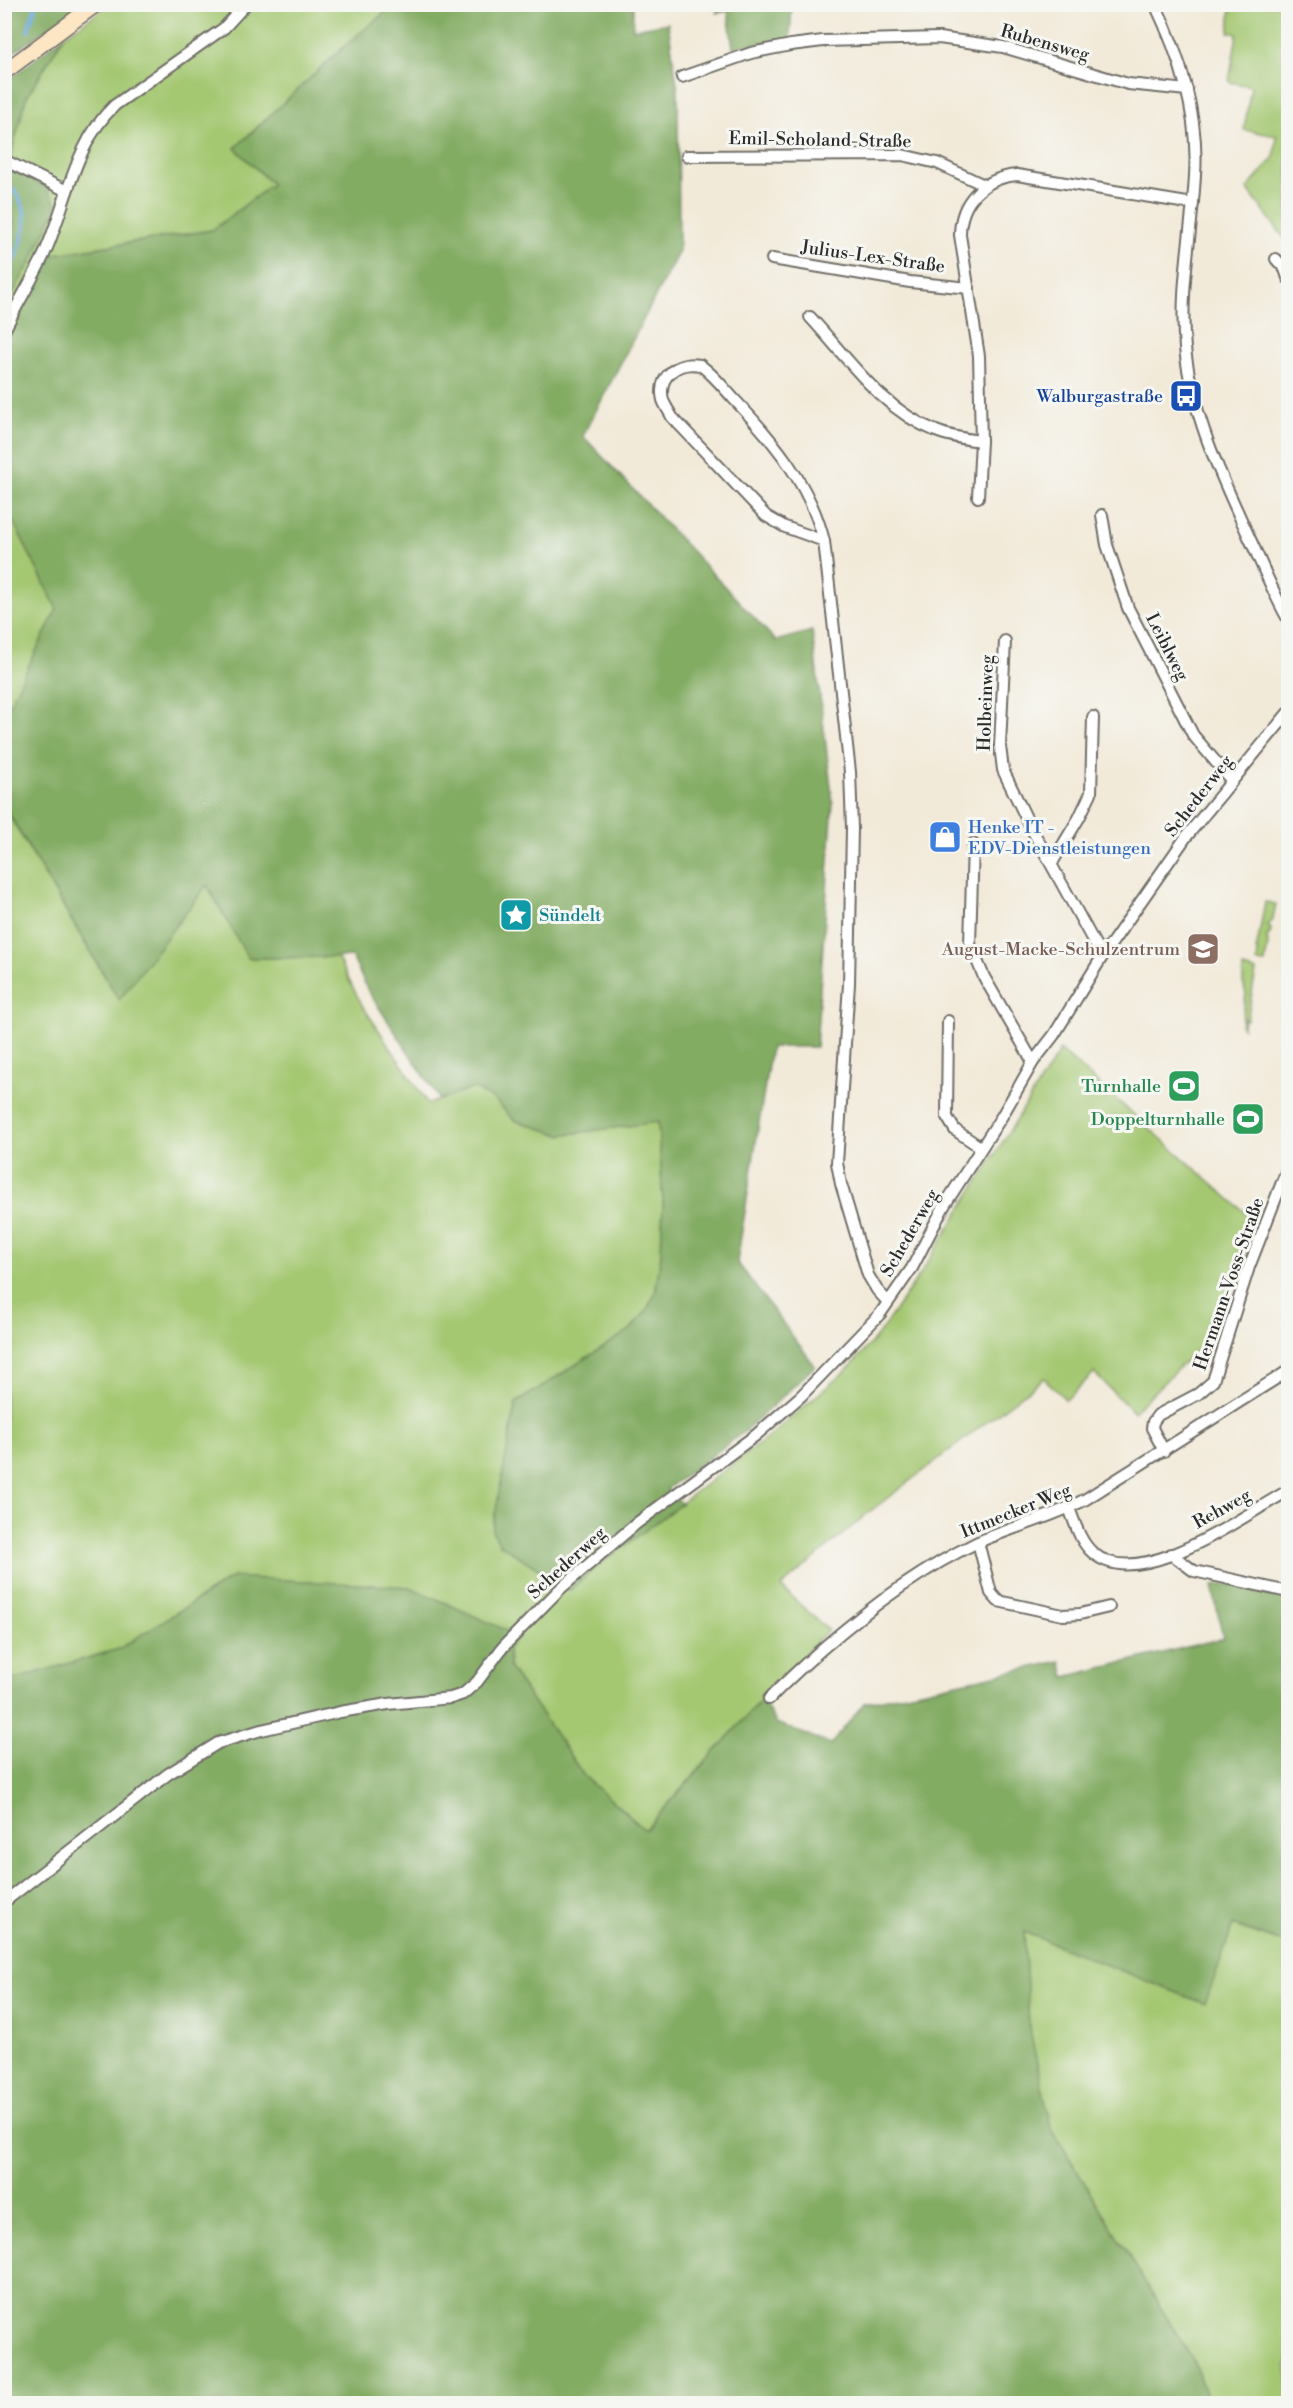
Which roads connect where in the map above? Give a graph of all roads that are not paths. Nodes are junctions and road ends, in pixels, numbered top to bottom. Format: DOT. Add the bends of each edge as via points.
graph roads {
  1 [pos="96,4"];
  2 [pos="246,4"];
  3 [pos="1155,4"];
  4 [pos="4,72"];
  5 [pos="682,77"];
  6 [pos="1187,90"];
  7 [pos="687,156"];
  8 [pos="5,160"];
  9 [pos="984,185"];
  10 [pos="67,191"];
  11 [pos="1193,204"];
  12 [pos="772,259"];
  13 [pos="1276,259"];
  14 [pos="1288,278"];
  15 [pos="969,288"];
  16 [pos="810,317"];
  17 [pos="4,331"];
  18 [pos="981,441"];
  19 [pos="978,497"];
  20 [pos="1102,515"];
  21 [pos="824,541"];
  22 [pos="1288,619"];
  23 [pos="1005,641"];
  24 [pos="1288,713"];
  25 [pos="1093,717"];
  26 [pos="1231,780"];
  27 [pos="973,844"];
  28 [pos="1052,863"];
  29 [pos="1102,957"];
  30 [pos="948,1021"];
  31 [pos="1033,1062"];
  32 [pos="980,1147"];
  33 [pos="1288,1167"];
  34 [pos="888,1302"];
  35 [pos="1288,1371"];
  36 [pos="1164,1450"];
  37 [pos="1288,1491"];
  38 [pos="1070,1508"];
  39 [pos="978,1542"];
  40 [pos="1171,1554"];
  41 [pos="1288,1592"];
  42 [pos="1109,1607"];
  43 [pos="769,1699"];
  44 [pos="4,1902"];
  1 -- 4 [label="main road"];
  2 -- 10 [label="street" via="224,28 103,116"];
  3 -- 6 [label="street"];
  5 -- 6 [label="street, Rubensweg" via="720,62 780,47 823,41 939,38 1003,47 1128,84"];
  6 -- 11 [label="street" via="1195,140"];
  7 -- 9 [label="street, Emil-Scholand-Straße" via="902,155 937,163"];
  8 -- 10 [label="street"];
  9 -- 11 [label="street" via="1026,175"];
  9 -- 15 [label="street" via="970,200 961,221 960,242"];
  10 -- 17 [label="street" via="43,256"];
  11 -- 22 [label="street" via="1186,258 1184,326 1193,395 1216,461"];
  12 -- 15 [label="street, Julius-Lex-Straße"];
  13 -- 14 [label="street"];
  15 -- 18 [label="street" via="979,356"];
  16 -- 18 [label="street" via="884,399 901,412 938,432"];
  18 -- 19 [label="street"];
  20 -- 26 [label="street, Leiblweg" via="1107,545 1128,608 1193,735"];
  21 -- 21 [label="street" via="817,514 792,468 742,407 700,365 682,364 672,370 662,393 672,417 766,516"];
  21 -- 34 [label="street" via="850,772 852,829 848,995 837,1171 868,1275"];
  23 -- 28 [label="street, Holbeinweg" via="1002,764 1005,777"];
  24 -- 26 [label="street, Schederweg"];
  25 -- 28 [label="street" via="1091,793"];
  26 -- 29 [label="street, Schederweg"];
  27 -- 31 [label="street" via="968,876 969,932 974,956"];
  28 -- 29 [label="street, Holbeinweg"];
  29 -- 31 [label="street, Schederweg"];
  30 -- 32 [label="street" via="947,1117 952,1127"];
  31 -- 32 [label="street, Schederweg"];
  32 -- 34 [label="street, Schederweg" via="912,1268"];
  33 -- 36 [label="street, Hermann-Voss-Straße" via="1249,1267 1213,1381 1153,1422 1152,1428"];
  34 -- 44 [label="street, Schederweg" via="849,1349 801,1396 756,1435 637,1523 560,1589 503,1647 470,1689 451,1698 340,1712 218,1743 168,1774"];
  35 -- 36 [label="street, Ittmecker Weg"];
  36 -- 38 [label="street, Ittmecker Weg"];
  37 -- 40 [label="street, Rehweg"];
  38 -- 39 [label="street, Ittmecker Weg"];
  38 -- 40 [label="street, Rehweg" via="1082,1538 1100,1558 1117,1564 1137,1564"];
  39 -- 42 [label="street" via="991,1593 998,1601 1069,1616"];
  39 -- 43 [label="street, Ittmecker Weg" via="899,1588 842,1632"];
  40 -- 41 [label="street" via="1194,1571"];
}
